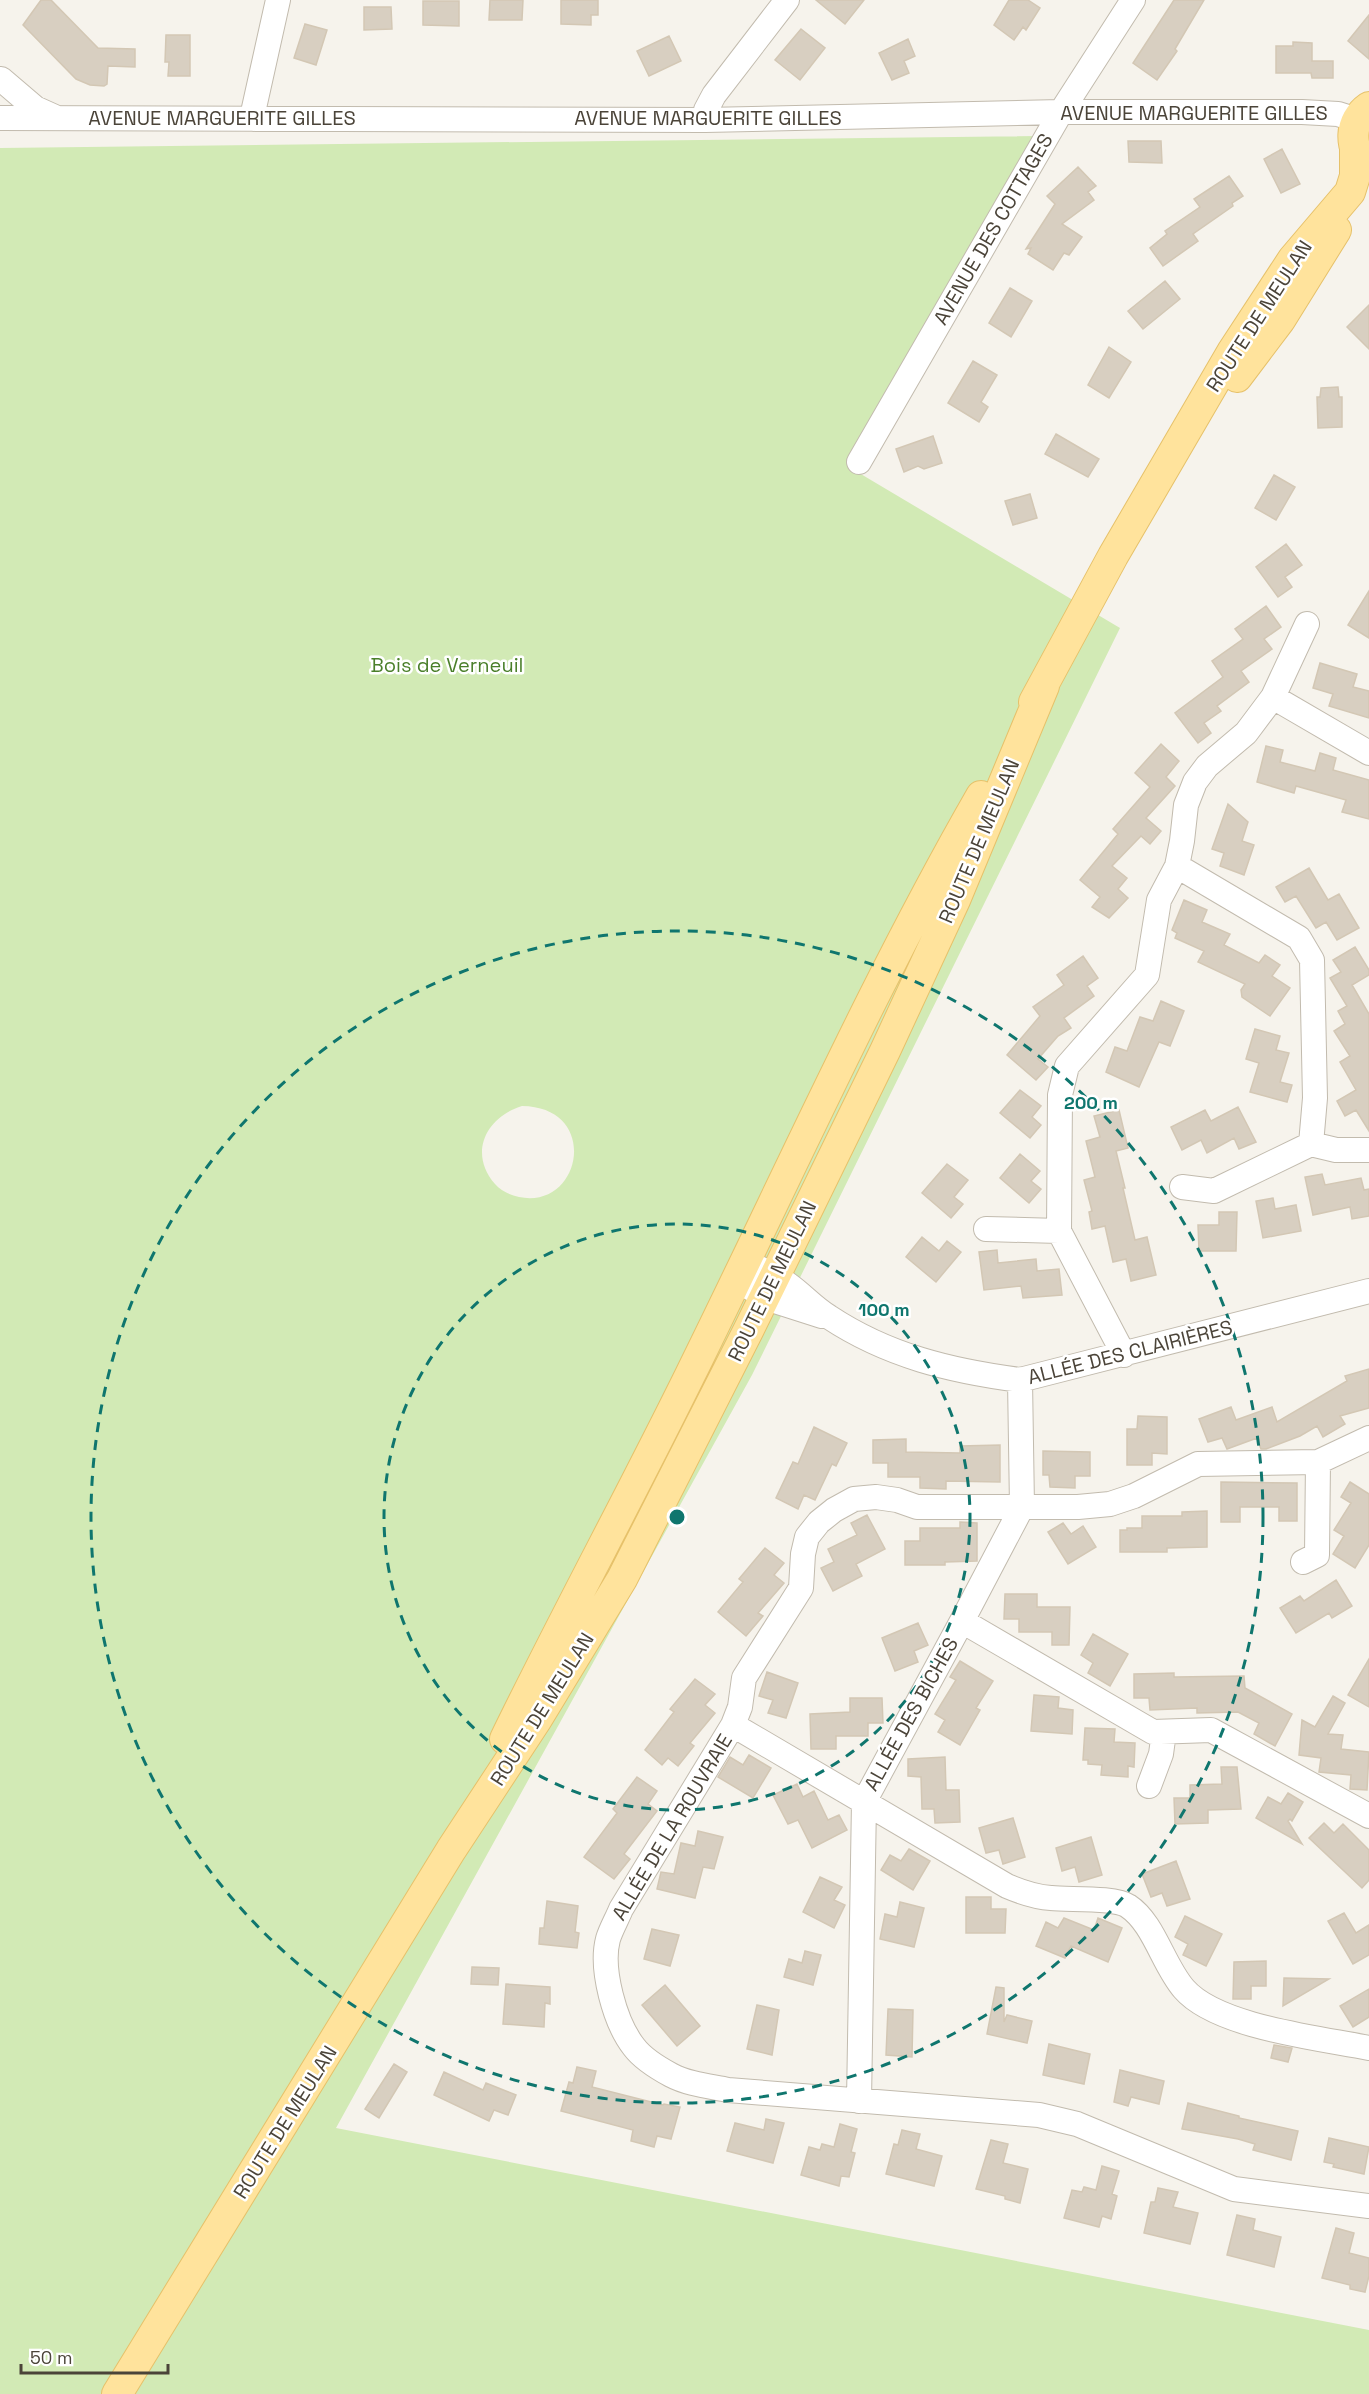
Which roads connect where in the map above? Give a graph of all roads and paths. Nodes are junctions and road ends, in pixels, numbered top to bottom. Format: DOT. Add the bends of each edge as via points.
graph roads {
  1 [pos="278,0"];
  2 [pos="787,0"];
  3 [pos="1132,0"];
  4 [pos="0,78"];
  5 [pos="0,98"];
  6 [pos="1061,112"];
  7 [pos="1363,113"];
  8 [pos="0,118"];
  9 [pos="58,118"];
  10 [pos="254,119"];
  11 [pos="705,120"];
  12 [pos="1362,158"];
  13 [pos="1369,188"];
  14 [pos="859,462"];
  15 [pos="1156,485"];
  16 [pos="1307,624"];
  17 [pos="1044,686"];
  18 [pos="1273,697"];
  19 [pos="1369,753"];
  20 [pos="1177,866"];
  21 [pos="1311,1144"];
  22 [pos="1369,1150"];
  23 [pos="1182,1187"];
  24 [pos="986,1229"];
  25 [pos="1059,1231"];
  26 [pos="740,1271"];
  27 [pos="770,1287"];
  28 [pos="1369,1291"];
  29 [pos="1124,1354"];
  30 [pos="1020,1380"];
  31 [pos="1369,1438"];
  32 [pos="1318,1462"];
  33 [pos="1022,1507"];
  34 [pos="1303,1562"];
  35 [pos="962,1622"];
  36 [pos="733,1725"];
  37 [pos="1164,1732"];
  38 [pos="1149,1786"];
  39 [pos="864,1802"];
  40 [pos="1369,1816"];
  41 [pos="451,1850"];
  42 [pos="1369,2048"];
  43 [pos="859,2101"];
  44 [pos="1369,2206"];
  45 [pos="117,2394"];
  1 -- 10 [label="street"];
  2 -- 11 [label="street" via="714,95"];
  3 -- 6 [label="street, AVENUE DES COTTAGES"];
  4 -- 5 [label="street"];
  4 -- 9 [label="street, AVENUE MARGUERITE GILLES" via="35,108"];
  6 -- 7 [label="street, AVENUE MARGUERITE GILLES"];
  6 -- 11 [label="street, AVENUE MARGUERITE GILLES"];
  6 -- 14 [label="street, AVENUE DES COTTAGES"];
  7 -- 12 [label="main road, ROUTE DE MEULAN" via="1353,132"];
  8 -- 9 [label="street, AVENUE MARGUERITE GILLES"];
  9 -- 10 [label="street, AVENUE MARGUERITE GILLES"];
  10 -- 11 [label="street, AVENUE MARGUERITE GILLES"];
  12 -- 15 [label="main road, ROUTE DE MEULAN" via="1350,192 1275,284"];
  13 -- 15 [label="main road, ROUTE DE MEULAN" via="1343,220 1280,320"];
  15 -- 17 [label="main road, ROUTE DE MEULAN" via="1113,556"];
  16 -- 18 [label="street"];
  17 -- 26 [label="main road, ROUTE DE MEULAN" via="903,939"];
  17 -- 27 [label="main road, ROUTE DE MEULAN" via="924,969"];
  18 -- 19 [label="street"];
  18 -- 20 [label="street" via="1246,733 1207,766 1195,782 1186,805"];
  20 -- 21 [label="street" via="1299,938 1311,960 1315,1098"];
  20 -- 25 [label="street" via="1160,900 1147,975 1067,1066 1060,1095"];
  21 -- 22 [label="street" via="1336,1150"];
  21 -- 23 [label="street" via="1214,1191"];
  24 -- 25 [label="street"];
  25 -- 29 [label="street"];
  26 -- 27 [label="street, ALLÉE DES CLAIRIÈRES"];
  26 -- 41 [label="main road, ROUTE DE MEULAN"];
  27 -- 30 [label="street, ALLÉE DES CLAIRIÈRES" via="792,1308 827,1317 927,1363"];
  27 -- 41 [label="main road, ROUTE DE MEULAN" via="622,1579"];
  28 -- 29 [label="street, ALLÉE DES CLAIRIÈRES"];
  29 -- 30 [label="street, ALLÉE DES CLAIRIÈRES"];
  30 -- 33 [label="street, ALLÉE DES BICHES"];
  31 -- 32 [label="street, ALLÉE DE LA ROUVRAIE"];
  32 -- 33 [label="street, ALLÉE DE LA ROUVRAIE" via="1198,1464 1110,1504"];
  32 -- 34 [label="street" via="1317,1555"];
  33 -- 35 [label="street, ALLÉE DES BICHES"];
  33 -- 36 [label="street, ALLÉE DE LA ROUVRAIE" via="916,1507 876,1497 855,1499 834,1510 807,1537 801,1588 744,1678"];
  35 -- 37 [label="street" via="1153,1732"];
  35 -- 39 [label="street, ALLÉE DES BICHES"];
  36 -- 39 [label="street"];
  36 -- 43 [label="street, ALLÉE DE LA ROUVRAIE" via="621,1909 608,1941 607,1977 612,2002 635,2049 672,2076 728,2090"];
  37 -- 38 [label="street"];
  37 -- 40 [label="street" via="1211,1730"];
  39 -- 42 [label="street" via="1007,1886 1032,1896 1126,1904 1140,1916 1185,1990 1236,2021"];
  39 -- 43 [label="street, ALLÉE DES BICHES"];
  41 -- 45 [label="main road, ROUTE DE MEULAN"];
  43 -- 44 [label="street, ALLÉE DE LA ROUVRAIE" via="1039,2115 1077,2124 1234,2189"];
}
